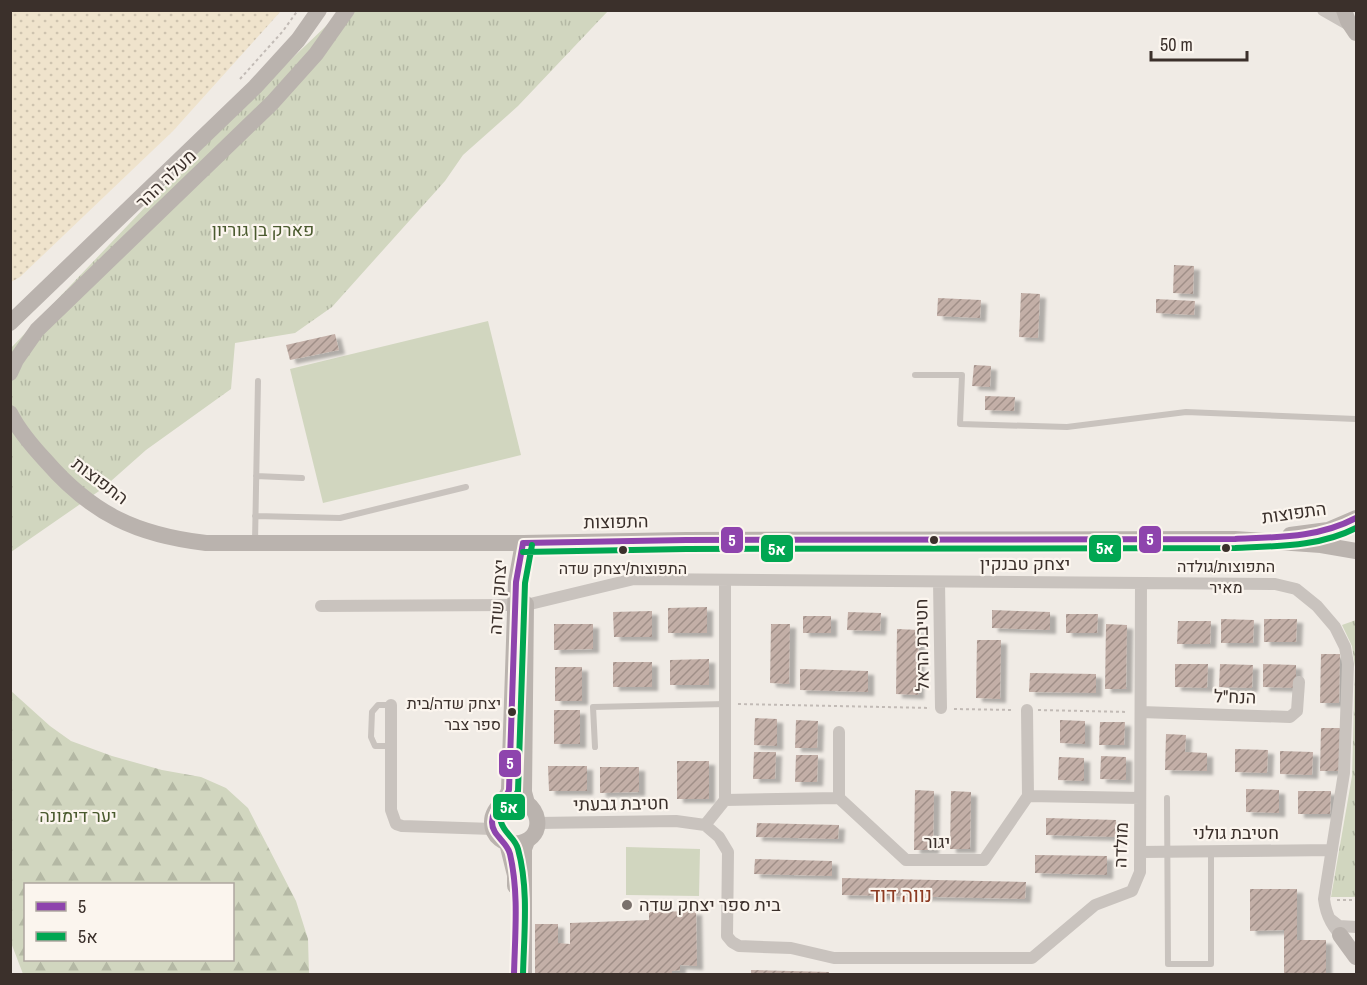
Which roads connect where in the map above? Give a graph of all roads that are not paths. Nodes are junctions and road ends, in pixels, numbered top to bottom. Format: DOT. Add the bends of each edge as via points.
graph roads {
  1 [pos="319,10"];
  2 [pos="347,10"];
  3 [pos="1323,10"];
  4 [pos="1351,23"];
  5 [pos="10,323"];
  6 [pos="10,373"];
  7 [pos="915,375"];
  8 [pos="258,381"];
  9 [pos="10,413"];
  10 [pos="1356,419"];
  11 [pos="10,428"];
  12 [pos="30,443"];
  13 [pos="256,476"];
  14 [pos="302,478"];
  15 [pos="466,487"];
  16 [pos="255,516"];
  17 [pos="1356,518"];
  18 [pos="1235,539"];
  19 [pos="255,543"];
  20 [pos="523,543"];
  21 [pos="1356,551"];
  22 [pos="725,581"];
  23 [pos="939,582"];
  24 [pos="1141,583"];
  25 [pos="521,605"];
  26 [pos="321,606"];
  27 [pos="1299,682"];
  28 [pos="726,704"];
  29 [pos="392,705"];
  30 [pos="941,708"];
  31 [pos="1027,710"];
  32 [pos="1141,712"];
  33 [pos="839,732"];
  34 [pos="391,746"];
  35 [pos="595,747"];
  36 [pos="1028,796"];
  37 [pos="839,798"];
  38 [pos="1140,798"];
  39 [pos="1167,798"];
  40 [pos="724,800"];
  41 [pos="527,803"];
  42 [pos="501,804"];
  43 [pos="537,823"];
  44 [pos="705,825"];
  45 [pos="493,830"];
  46 [pos="527,841"];
  47 [pos="507,843"];
  48 [pos="1332,850"];
  49 [pos="1168,851"];
  50 [pos="1140,852"];
  51 [pos="1211,852"];
  52 [pos="1328,916"];
  53 [pos="1356,927"];
  54 [pos="1340,935"];
  55 [pos="1356,948"];
  56 [pos="1356,957"];
  57 [pos="514,975"];
  58 [pos="524,975"];
  1 -- 5 [label="main road, מעלה ההר" via="298,40 255,87"];
  2 -- 6 [label="main road, מעלה ההר" via="316,54 272,103 38,330"];
  3 -- 4 [label="street"];
  7 -- 10 [label="lane" via="962,375 960,424 1067,427 1186,412"];
  8 -- 13 [label="lane"];
  9 -- 12 [label="main road, התפוצות"];
  11 -- 12 [label="main road, התפוצות"];
  12 -- 19 [label="main road, התפוצות" via="76,491 103,512 132,526 175,540"];
  13 -- 14 [label="lane"];
  13 -- 16 [label="lane"];
  15 -- 16 [label="lane" via="340,518"];
  16 -- 19 [label="lane"];
  17 -- 18 [label="main road, התפוצות" via="1328,530"];
  18 -- 20 [label="main road, התפוצות"];
  18 -- 21 [label="main road, התפוצות"];
  19 -- 20 [label="main road, התפוצות"];
  20 -- 25 [label="main road, יצחק שדה" via="526,571"];
  22 -- 23 [label="street, יצחק טבנקין"];
  22 -- 25 [label="street, יצחק טבנקין" via="634,579"];
  22 -- 28 [label="street"];
  23 -- 24 [label="street, יצחק טבנקין"];
  23 -- 30 [label="street, חטיבת הראל"];
  24 -- 32 [label="street, מולדה"];
  24 -- 48 [label="street, יצחק טבנקין" via="1275,584 1296,589 1335,627 1348,664 1344,772"];
  25 -- 26 [label="street, יצחק טבנקין"];
  25 -- 41 [label="main road, יצחק שדה"];
  25 -- 42 [label="main road, יצחק שדה" via="509,790"];
  27 -- 32 [label="street, הנח\"ל" via="1297,711 1290,717"];
  28 -- 35 [label="lane" via="593,707"];
  28 -- 40 [label="street"];
  29 -- 34 [label="street"];
  29 -- 34 [label="lane" via="378,705 372,712 371,737 375,746"];
  31 -- 36 [label="street"];
  32 -- 38 [label="street, מולדה"];
  33 -- 37 [label="street"];
  34 -- 45 [label="street" via="391,810 396,824"];
  36 -- 37 [label="street, יגור" via="984,860 906,860"];
  36 -- 38 [label="street"];
  37 -- 40 [label="street"];
  38 -- 50 [label="street, מולדה"];
  39 -- 49 [label="lane"];
  40 -- 44 [label="street"];
  41 -- 42 [label="main road" via="514,799"];
  41 -- 43 [label="main road"];
  42 -- 45 [label="main road" via="493,816"];
  43 -- 44 [label="street, חטיבת גבעתי" via="676,821"];
  43 -- 46 [label="main road"];
  44 -- 50 [label="street, מולדה" via="720,837 728,852 727,936 732,942 740,946 791,948 834,958 1032,958 1095,905 1132,891 1140,872"];
  45 -- 47 [label="main road"];
  46 -- 47 [label="main road"];
  46 -- 58 [label="main road"];
  47 -- 57 [label="main road" via="515,875"];
  48 -- 51 [label="street, חטיבת גולני"];
  48 -- 52 [label="street, יצחק טבנקין" via="1324,899"];
  49 -- 50 [label="street, חטיבת גולני"];
  49 -- 51 [label="street, חטיבת גולני"];
  49 -- 51 [label="lane" via="1168,964 1211,964"];
  52 -- 53 [label="street" via="1339,926"];
  52 -- 54 [label="street, יצחק טבנקין"];
  54 -- 55 [label="street, יצחק טבנקין"];
  54 -- 56 [label="main road"];
}
